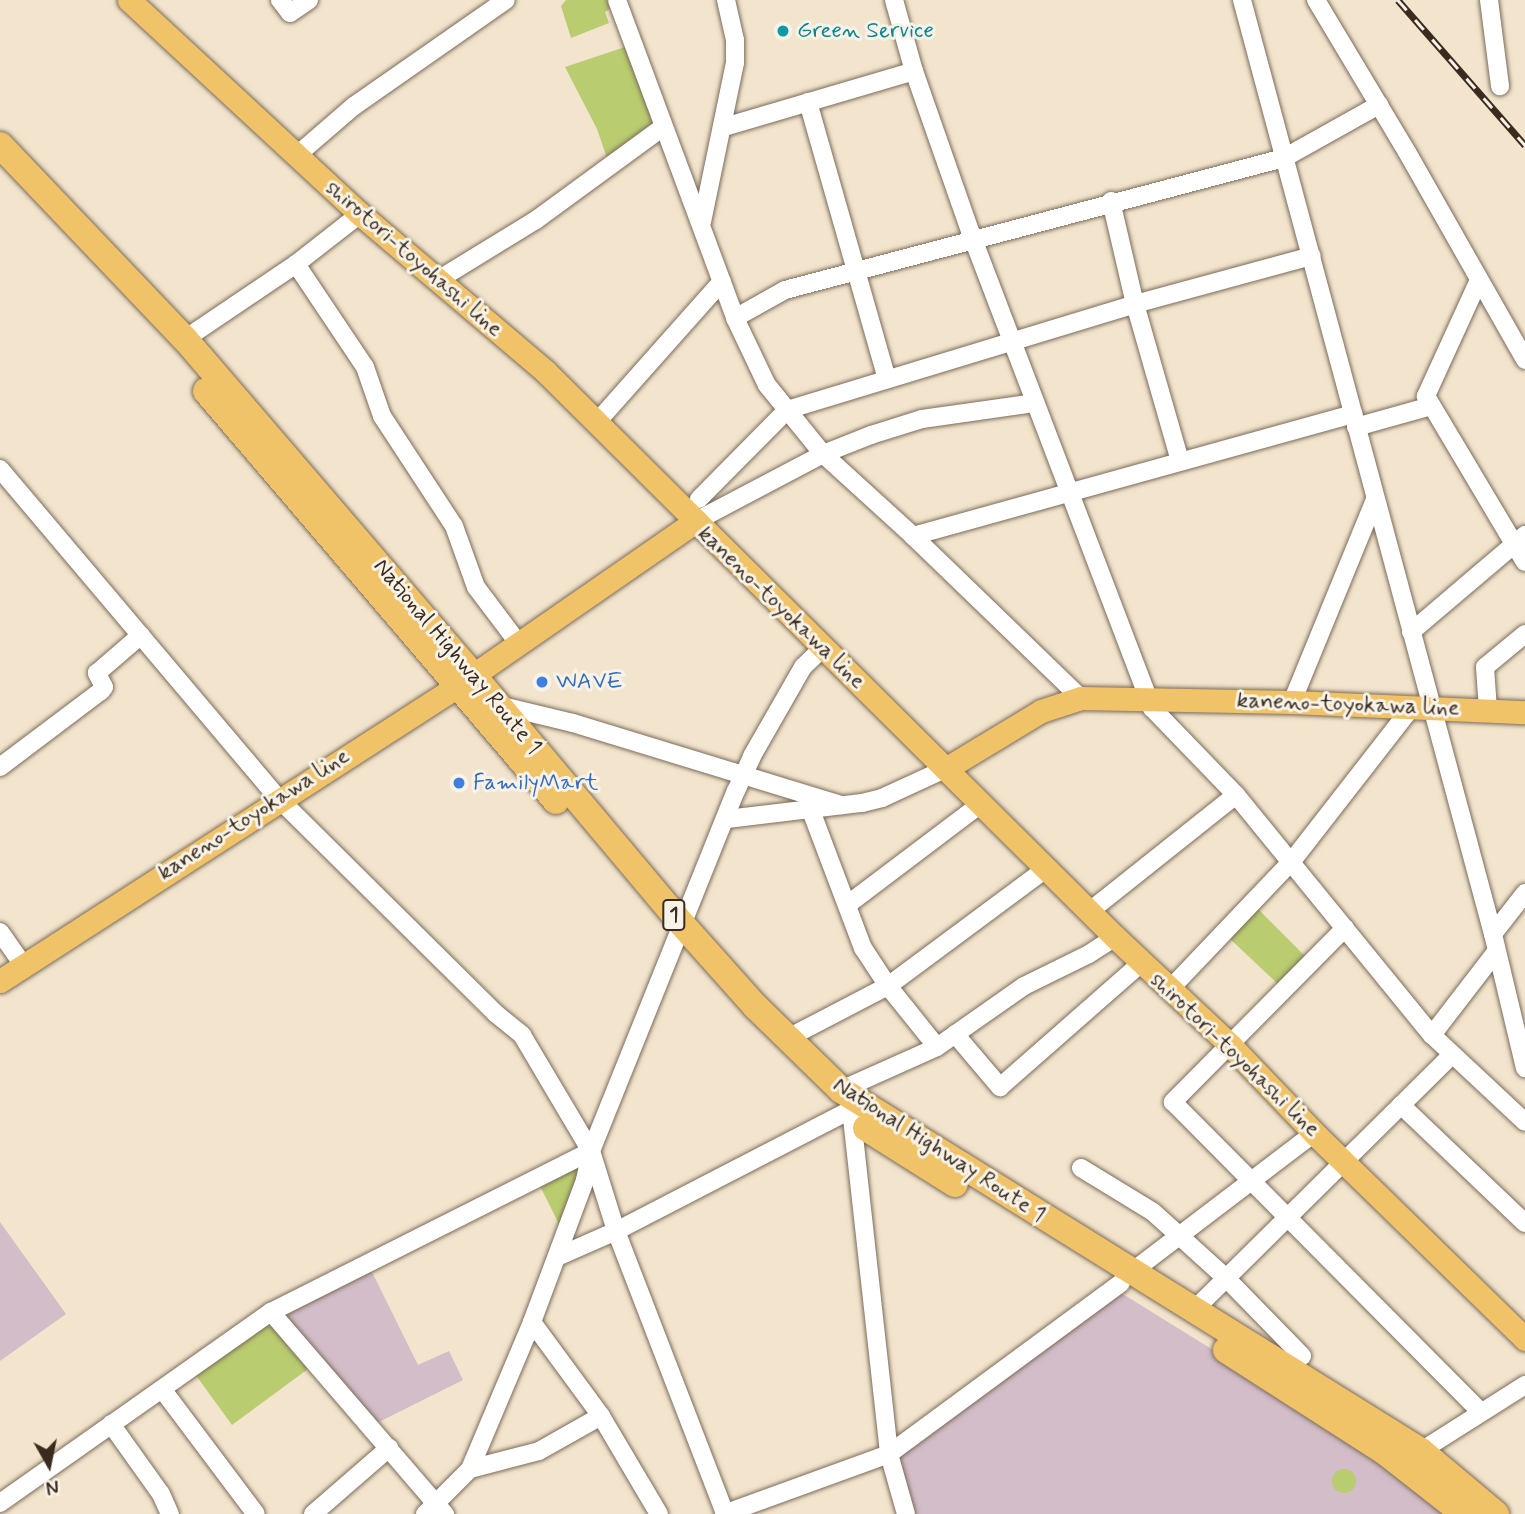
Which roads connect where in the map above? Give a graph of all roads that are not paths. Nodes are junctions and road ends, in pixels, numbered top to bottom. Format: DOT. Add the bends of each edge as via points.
graph roads {
  1 [pos="129,0"];
  2 [pos="281,0"];
  3 [pos="309,0"];
  4 [pos="506,0"];
  5 [pos="617,0"];
  6 [pos="726,0"];
  7 [pos="894,0"];
  8 [pos="1242,0"];
  9 [pos="1316,0"];
  10 [pos="1489,0"];
  11 [pos="914,71"];
  12 [pos="1500,86"];
  13 [pos="808,102"];
  14 [pos="1379,105"];
  15 [pos="663,127"];
  16 [pos="724,127"];
  17 [pos="0,145"];
  18 [pos="296,156"];
  19 [pos="1284,158"];
  20 [pos="0,166"];
  21 [pos="1111,201"];
  22 [pos="360,214"];
  23 [pos="702,222"];
  24 [pos="974,238"];
  25 [pos="1312,256"];
  26 [pos="296,264"];
  27 [pos="855,270"];
  28 [pos="438,279"];
  29 [pos="1479,280"];
  30 [pos="722,281"];
  31 [pos="1135,304"];
  32 [pos="735,318"];
  33 [pos="185,339"];
  34 [pos="1012,340"];
  35 [pos="1525,360"];
  36 [pos="887,379"];
  37 [pos="1034,403"];
  38 [pos="1431,406"];
  39 [pos="787,410"];
  40 [pos="1354,420"];
  41 [pos="597,422"];
  42 [pos="822,454"];
  43 [pos="1180,461"];
  44 [pos="0,469"];
  45 [pos="1068,492"];
  46 [pos="1375,500"];
  47 [pos="698,510"];
  48 [pos="914,536"];
  49 [pos="1520,539"];
  50 [pos="1525,562"];
  51 [pos="1410,632"];
  52 [pos="1525,634"];
  53 [pos="141,635"];
  54 [pos="519,644"];
  55 [pos="823,648"];
  56 [pos="465,681"];
  57 [pos="1081,698"];
  58 [pos="1147,699"];
  59 [pos="1292,702"];
  60 [pos="498,705"];
  61 [pos="1421,707"];
  62 [pos="1489,710"];
  63 [pos="1525,712"];
  64 [pos="0,767"];
  65 [pos="947,768"];
  66 [pos="743,775"];
  67 [pos="1236,795"];
  68 [pos="279,799"];
  69 [pos="982,803"];
  70 [pos="842,805"];
  71 [pos="810,808"];
  72 [pos="727,819"];
  73 [pos="1292,861"];
  74 [pos="1047,868"];
  75 [pos="1523,900"];
  76 [pos="848,905"];
  77 [pos="1090,911"];
  78 [pos="1345,928"];
  79 [pos="678,931"];
  80 [pos="0,932"];
  81 [pos="1115,937"];
  82 [pos="1495,943"];
  83 [pos="1141,963"];
  84 [pos="24,966"];
  85 [pos="0,981"];
  86 [pos="888,986"];
  87 [pos="1170,989"];
  88 [pos="955,1034"];
  89 [pos="1432,1035"];
  90 [pos="788,1038"];
  91 [pos="1231,1046"];
  92 [pos="937,1047"];
  93 [pos="1452,1055"];
  94 [pos="1525,1068"];
  95 [pos="1401,1105"];
  96 [pos="846,1107"];
  97 [pos="1525,1122"];
  98 [pos="1314,1133"];
  99 [pos="591,1151"];
  100 [pos="1345,1160"];
  101 [pos="1081,1168"];
  102 [pos="1250,1183"];
  103 [pos="1286,1219"];
  104 [pos="1525,1223"];
  105 [pos="617,1231"];
  106 [pos="1180,1236"];
  107 [pos="557,1257"];
  108 [pos="1127,1277"];
  109 [pos="1226,1278"];
  110 [pos="1195,1309"];
  111 [pos="271,1312"];
  112 [pos="532,1322"];
  113 [pos="1525,1339"];
  114 [pos="1302,1356"];
  115 [pos="1525,1385"];
  116 [pos="162,1389"];
  117 [pos="1481,1412"];
  118 [pos="601,1416"];
  119 [pos="111,1424"];
  120 [pos="389,1448"];
  121 [pos="1421,1451"];
  122 [pos="889,1454"];
  123 [pos="470,1469"];
  124 [pos="0,1503"];
  125 [pos="435,1510"];
  126 [pos="170,1514"];
  127 [pos="256,1514"];
  128 [pos="313,1514"];
  129 [pos="659,1514"];
  130 [pos="725,1514"];
  131 [pos="906,1514"];
  132 [pos="1464,1514"];
  133 [pos="1496,1514"];
  1 -- 18 [label="main road, shirotori-toyohashi line"];
  2 -- 3 [label="street" via="290,13"];
  4 -- 18 [label="street" via="354,106"];
  5 -- 15 [label="street"];
  6 -- 16 [label="street" via="735,63"];
  7 -- 11 [label="street"];
  8 -- 19 [label="street"];
  9 -- 14 [label="street"];
  10 -- 12 [label="street"];
  11 -- 13 [label="street"];
  11 -- 24 [label="street"];
  13 -- 16 [label="street"];
  13 -- 27 [label="street"];
  14 -- 19 [label="street"];
  14 -- 29 [label="street"];
  15 -- 23 [label="street"];
  15 -- 28 [label="street" via="536,220"];
  16 -- 23 [label="street"];
  17 -- 33 [label="highway, National Highway Route 1 / 1"];
  18 -- 22 [label="main road, shirotori-toyohashi line"];
  19 -- 21 [label="street"];
  19 -- 25 [label="street"];
  20 -- 56 [label="highway, National Highway Route 1 / 1" via="166,344"];
  21 -- 24 [label="street"];
  21 -- 31 [label="street"];
  22 -- 26 [label="street"];
  22 -- 28 [label="main road, shirotori-toyohashi line"];
  23 -- 30 [label="street"];
  24 -- 27 [label="street"];
  24 -- 34 [label="street"];
  25 -- 31 [label="street"];
  25 -- 40 [label="street"];
  26 -- 33 [label="street"];
  26 -- 54 [label="street" via="365,368 382,416 454,526 477,587"];
  27 -- 32 [label="street" via="785,290"];
  27 -- 36 [label="street"];
  28 -- 41 [label="main road, shirotori-toyohashi line"];
  29 -- 35 [label="street"];
  29 -- 38 [label="street" via="1426,396"];
  30 -- 32 [label="street"];
  30 -- 41 [label="street"];
  31 -- 34 [label="street"];
  31 -- 43 [label="street"];
  32 -- 39 [label="street" via="766,385"];
  33 -- 56 [label="highway, National Highway Route 1 / 1"];
  34 -- 36 [label="street"];
  34 -- 37 [label="street"];
  36 -- 39 [label="street"];
  37 -- 42 [label="street" via="922,419"];
  37 -- 45 [label="street"];
  38 -- 40 [label="street"];
  38 -- 49 [label="street"];
  39 -- 42 [label="street"];
  39 -- 47 [label="street"];
  40 -- 43 [label="street"];
  40 -- 46 [label="street"];
  41 -- 47 [label="main road, shirotori-toyohashi line"];
  42 -- 47 [label="street"];
  42 -- 48 [label="street"];
  43 -- 45 [label="street"];
  44 -- 53 [label="street"];
  45 -- 48 [label="street"];
  45 -- 58 [label="street"];
  46 -- 51 [label="street"];
  46 -- 59 [label="street"];
  47 -- 54 [label="main road, kaneno-toyokawa line"];
  47 -- 55 [label="main road, kaneno-toyokawa line"];
  48 -- 57 [label="street"];
  49 -- 50 [label="street"];
  49 -- 51 [label="street"];
  51 -- 61 [label="street"];
  52 -- 62 [label="street" via="1485,667"];
  53 -- 64 [label="street" via="97,673 104,687 101,691"];
  53 -- 68 [label="street"];
  54 -- 56 [label="main road, kaneno-toyokawa line"];
  55 -- 65 [label="main road, kaneno-toyokawa line"];
  55 -- 66 [label="street" via="803,667"];
  56 -- 60 [label="highway, National Highway Route 1 / 1"];
  56 -- 68 [label="main road, kaneno-toyokawa line"];
  56 -- 79 [label="highway, National Highway Route 1 / 1"];
  57 -- 58 [label="main road, kaneno-toyokawa line"];
  57 -- 65 [label="main road, kaneno-toyokawa line" via="1041,711"];
  58 -- 59 [label="main road, kaneno-toyokawa line"];
  58 -- 67 [label="street"];
  59 -- 61 [label="main road, kaneno-toyokawa line"];
  60 -- 66 [label="street"];
  60 -- 79 [label="highway, National Highway Route 1 / 1"];
  61 -- 62 [label="main road, kaneno-toyokawa line"];
  61 -- 73 [label="street"];
  61 -- 82 [label="street"];
  62 -- 63 [label="main road, kaneno-toyokawa line"];
  65 -- 69 [label="main road, shirotori-toyohashi line"];
  65 -- 70 [label="street" via="882,798"];
  66 -- 70 [label="street"];
  66 -- 72 [label="street"];
  67 -- 73 [label="street"];
  67 -- 77 [label="street"];
  68 -- 84 [label="main road, kaneno-toyokawa line"];
  68 -- 99 [label="street" via="522,1035"];
  69 -- 74 [label="main road, shirotori-toyohashi line"];
  69 -- 76 [label="street"];
  70 -- 71 [label="street"];
  71 -- 72 [label="street"];
  71 -- 76 [label="street"];
  72 -- 79 [label="street"];
  73 -- 78 [label="street"];
  73 -- 87 [label="street"];
  74 -- 77 [label="main road, shirotori-toyohashi line"];
  74 -- 86 [label="street"];
  75 -- 82 [label="street"];
  76 -- 86 [label="street" via="863,948"];
  77 -- 81 [label="main road, shirotori-toyohashi line"];
  78 -- 89 [label="street"];
  78 -- 91 [label="street"];
  79 -- 90 [label="highway, National Highway Route 1 / 1"];
  79 -- 96 [label="highway, National Highway Route 1 / 1" via="767,1043"];
  79 -- 99 [label="street"];
  80 -- 84 [label="street"];
  81 -- 83 [label="main road, shirotori-toyohashi line"];
  81 -- 88 [label="street" via="1024,986"];
  82 -- 89 [label="street"];
  82 -- 94 [label="street"];
  83 -- 87 [label="main road, shirotori-toyohashi line"];
  83 -- 88 [label="street" via="1000,1087"];
  84 -- 85 [label="main road, kaneno-toyokawa line"];
  86 -- 90 [label="street"];
  86 -- 92 [label="street"];
  87 -- 91 [label="main road, shirotori-toyohashi line"];
  88 -- 92 [label="street"];
  89 -- 93 [label="street"];
  90 -- 96 [label="highway, National Highway Route 1 / 1"];
  91 -- 98 [label="main road, shirotori-toyohashi line"];
  91 -- 102 [label="street" via="1173,1102"];
  92 -- 96 [label="street"];
  93 -- 95 [label="street"];
  93 -- 97 [label="street"];
  95 -- 100 [label="street"];
  95 -- 104 [label="street"];
  96 -- 105 [label="street"];
  96 -- 108 [label="highway, National Highway Route 1 / 1"];
  96 -- 122 [label="street"];
  98 -- 100 [label="main road, shirotori-toyohashi line"];
  98 -- 102 [label="street"];
  99 -- 105 [label="street"];
  99 -- 107 [label="street"];
  99 -- 111 [label="street"];
  100 -- 103 [label="street"];
  100 -- 113 [label="main road, shirotori-toyohashi line"];
  101 -- 106 [label="street" via="1153,1212"];
  102 -- 103 [label="street"];
  102 -- 106 [label="street"];
  103 -- 109 [label="street"];
  103 -- 117 [label="street"];
  105 -- 107 [label="street"];
  105 -- 130 [label="street"];
  106 -- 108 [label="street"];
  106 -- 109 [label="street"];
  107 -- 112 [label="street"];
  108 -- 110 [label="highway, National Highway Route 1 / 1"];
  108 -- 122 [label="street"];
  108 -- 132 [label="highway, National Highway Route 1 / 1" via="1385,1452"];
  109 -- 110 [label="street"];
  109 -- 114 [label="street"];
  110 -- 121 [label="highway, National Highway Route 1 / 1"];
  111 -- 116 [label="street"];
  111 -- 120 [label="street"];
  112 -- 118 [label="street"];
  112 -- 123 [label="street"];
  115 -- 117 [label="street"];
  116 -- 119 [label="street"];
  116 -- 127 [label="street"];
  117 -- 121 [label="street"];
  118 -- 123 [label="street" via="539,1451"];
  118 -- 129 [label="street"];
  119 -- 124 [label="street"];
  119 -- 126 [label="street"];
  120 -- 125 [label="street"];
  120 -- 128 [label="street"];
  121 -- 133 [label="highway, National Highway Route 1 / 1"];
  122 -- 130 [label="street"];
  122 -- 131 [label="street"];
  123 -- 125 [label="street"];
}
